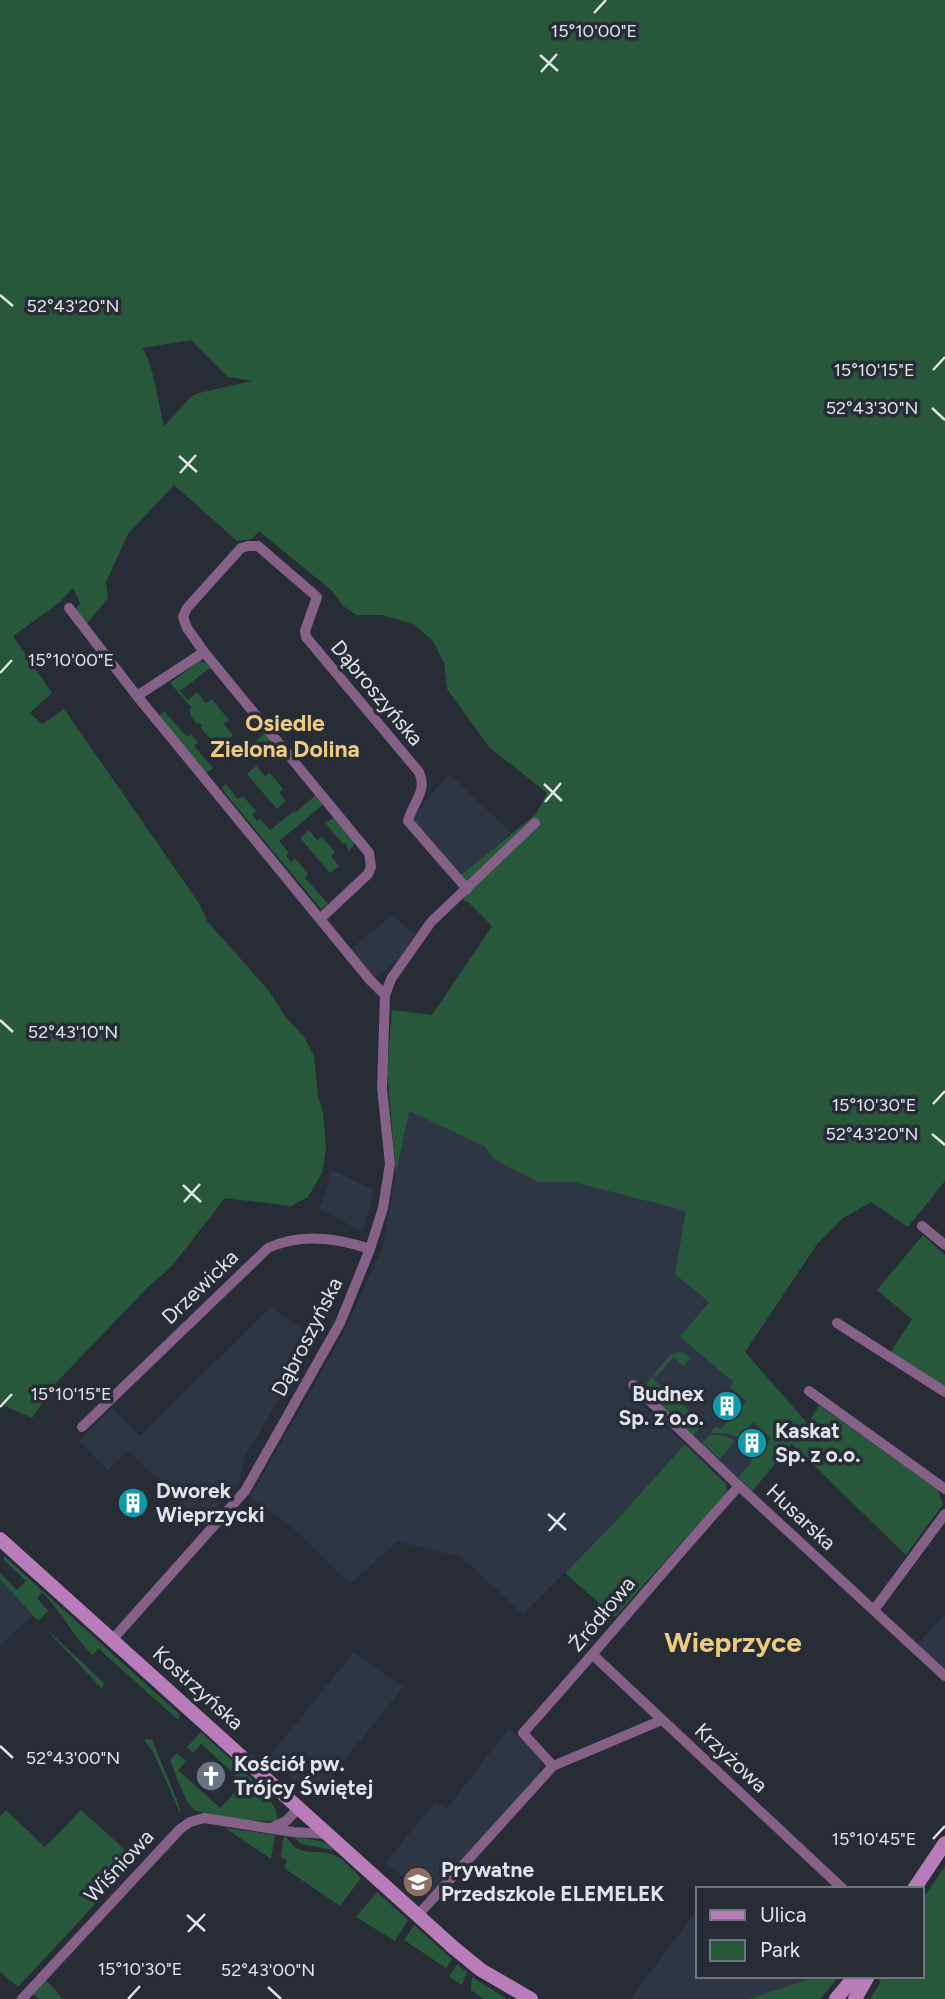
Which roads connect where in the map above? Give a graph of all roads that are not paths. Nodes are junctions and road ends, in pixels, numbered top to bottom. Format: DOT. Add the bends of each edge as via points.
graph roads {
  1 [pos="69,608"];
  2 [pos="204,652"];
  3 [pos="137,696"];
  4 [pos="535,823"];
  5 [pos="467,889"];
  6 [pos="320,919"];
  7 [pos="385,995"];
  8 [pos="922,1226"];
  9 [pos="945,1245"];
  10 [pos="370,1249"];
  11 [pos="837,1323"];
  12 [pos="633,1384"];
  13 [pos="809,1391"];
  14 [pos="945,1392"];
  15 [pos="82,1427"];
  16 [pos="739,1486"];
  17 [pos="945,1489"];
  18 [pos="945,1514"];
  19 [pos="0,1539"];
  20 [pos="874,1610"];
  21 [pos="112,1640"];
  22 [pos="593,1656"];
  23 [pos="945,1676"];
  24 [pos="662,1720"];
  25 [pos="553,1766"];
  26 [pos="299,1808"];
  27 [pos="271,1828"];
  28 [pos="328,1834"];
  29 [pos="945,1843"];
  30 [pos="841,1887"];
  31 [pos="915,1887"];
  32 [pos="418,1915"];
  33 [pos="853,1978"];
  34 [pos="867,1978"];
  35 [pos="22,1999"];
  36 [pos="531,1999"];
  37 [pos="836,1999"];
  38 [pos="855,1999"];
  1 -- 3 [label="street"];
  2 -- 3 [label="street"];
  2 -- 5 [label="street, Dąbroszyńska" via="187,628 183,617 187,608 241,548 258,546 317,597 306,637 419,772 422,789 408,821"];
  2 -- 6 [label="street, Dąbroszyńska" via="369,853 368,874"];
  3 -- 6 [label="street"];
  4 -- 5 [label="street, Dąbroszyńska"];
  5 -- 7 [label="street, Dąbroszyńska" via="431,922"];
  6 -- 7 [label="street"];
  7 -- 10 [label="street, Dąbroszyńska" via="382,1087 390,1164"];
  8 -- 9 [label="street"];
  10 -- 15 [label="street, Drzewicka" via="352,1242 312,1239 292,1239 268,1248"];
  10 -- 21 [label="street, Dąbroszyńska" via="340,1323 245,1491"];
  11 -- 14 [label="street"];
  12 -- 16 [label="street, Husarska"];
  13 -- 17 [label="street"];
  16 -- 20 [label="street, Husarska"];
  16 -- 22 [label="street, Źródłowa"];
  18 -- 20 [label="street"];
  19 -- 21 [label="main road, Kostrzyńska"];
  20 -- 23 [label="street, Husarska"];
  21 -- 26 [label="main road, Kostrzyńska"];
  22 -- 24 [label="street, Krzyżowa"];
  22 -- 25 [label="street, Źródłowa" via="523,1733"];
  24 -- 25 [label="street"];
  24 -- 30 [label="street, Krzyżowa"];
  25 -- 32 [label="street"];
  26 -- 27 [label="street"];
  26 -- 28 [label="main road, Kostrzyńska"];
  27 -- 28 [label="street, Wiśniowa"];
  27 -- 35 [label="street, Wiśniowa" via="204,1818 185,1825"];
  28 -- 32 [label="main road, Kostrzyńska"];
  29 -- 31 [label="main road"];
  32 -- 36 [label="main road, Kostrzyńska" via="481,1970"];
  33 -- 37 [label="main road"];
  34 -- 38 [label="main road"];
}
